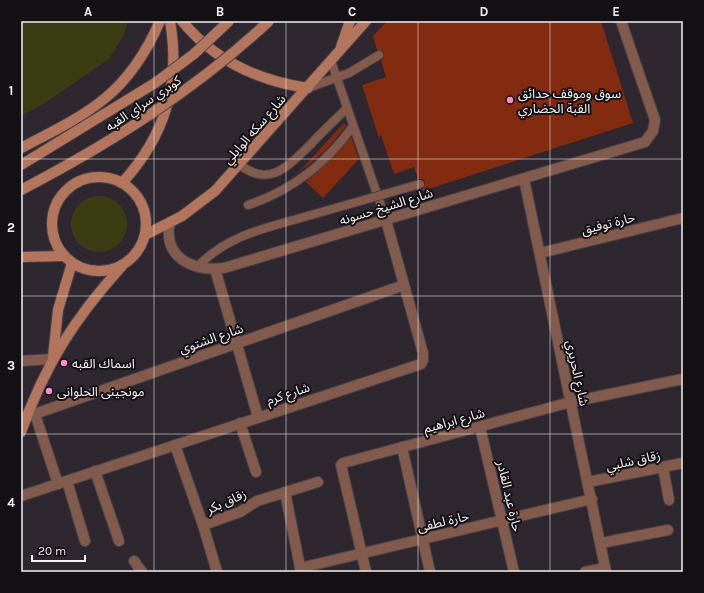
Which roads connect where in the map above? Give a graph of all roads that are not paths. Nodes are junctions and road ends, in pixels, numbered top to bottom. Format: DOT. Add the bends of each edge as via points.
graph roads {
  1 [pos="160,21"];
  2 [pos="170,21"];
  3 [pos="182,21"];
  4 [pos="229,21"];
  5 [pos="269,21"];
  6 [pos="350,21"];
  7 [pos="366,21"];
  8 [pos="621,21"];
  9 [pos="340,51"];
  10 [pos="379,55"];
  11 [pos="331,61"];
  12 [pos="337,79"];
  13 [pos="308,88"];
  14 [pos="347,108"];
  15 [pos="353,126"];
  16 [pos="21,148"];
  17 [pos="21,165"];
  18 [pos="240,165"];
  19 [pos="524,179"];
  20 [pos="122,183"];
  21 [pos="420,184"];
  22 [pos="21,190"];
  23 [pos="248,205"];
  24 [pos="683,218"];
  25 [pos="386,220"];
  26 [pos="170,222"];
  27 [pos="145,235"];
  28 [pos="540,253"];
  29 [pos="21,257"];
  30 [pos="68,259"];
  31 [pos="123,265"];
  32 [pos="197,267"];
  33 [pos="215,269"];
  34 [pos="404,285"];
  35 [pos="236,343"];
  36 [pos="52,358"];
  37 [pos="21,361"];
  38 [pos="683,379"];
  39 [pos="571,402"];
  40 [pos="31,416"];
  41 [pos="258,417"];
  42 [pos="240,423"];
  43 [pos="480,427"];
  44 [pos="21,432"];
  45 [pos="175,445"];
  46 [pos="402,447"];
  47 [pos="683,463"];
  48 [pos="663,467"];
  49 [pos="95,472"];
  50 [pos="256,472"];
  51 [pos="62,482"];
  52 [pos="318,482"];
  53 [pos="588,482"];
  54 [pos="285,492"];
  55 [pos="21,496"];
  56 [pos="592,499"];
  57 [pos="669,500"];
  58 [pos="502,520"];
  59 [pos="202,525"];
  60 [pos="668,530"];
  61 [pos="423,539"];
  62 [pos="85,541"];
  63 [pos="119,541"];
  64 [pos="601,543"];
  65 [pos="362,553"];
  66 [pos="134,561"];
  67 [pos="301,570"];
  68 [pos="605,570"];
  69 [pos="142,572"];
  70 [pos="217,572"];
  71 [pos="366,572"];
  72 [pos="430,572"];
  73 [pos="514,572"];
  74 [pos="585,572"];
  1 -- 16 [label="main road" via="142,57 116,89 84,115"];
  2 -- 20 [label="main road" via="174,71 168,106 151,145"];
  3 -- 13 [label="main road" via="212,50 241,68 274,81"];
  4 -- 17 [label="main road, كوبري سراي القبه, bridge" via="194,54 155,83"];
  5 -- 22 [label="main road, كوبري سراي القبه, bridge" via="216,68 144,120"];
  6 -- 9 [label="main road"];
  7 -- 9 [label="main road, شارع سكه الوايلي"];
  8 -- 19 [label="street, شارع الشيخ حسونه" via="655,120 654,131 650,137 637,144"];
  9 -- 11 [label="main road, شارع سكه الوايلي"];
  10 -- 12 [label="lane"];
  11 -- 12 [label="lane"];
  11 -- 13 [label="main road, شارع سكه الوايلي"];
  12 -- 13 [label="lane"];
  12 -- 14 [label="lane"];
  13 -- 18 [label="main road, شارع سكه الوايلي"];
  14 -- 15 [label="lane"];
  14 -- 18 [label="lane" via="283,170 268,175 246,170"];
  15 -- 23 [label="lane" via="333,153 308,175 279,193"];
  15 -- 25 [label="lane"];
  18 -- 26 [label="main road, شارع سكه الوايلي" via="215,191"];
  19 -- 25 [label="street, شارع الشيخ حسونه"];
  19 -- 28 [label="street, شارع الحريري"];
  20 -- 27 [label="main road" via="138,196 143,205 146,215"];
  20 -- 30 [label="main road" via="113,179 93,177 74,184 66,191 52,218 54,238"];
  21 -- 32 [label="lane, bridge" via="234,239 208,256"];
  24 -- 28 [label="street, حارة توفيق"];
  25 -- 33 [label="street, شارع الشيخ حسونه"];
  25 -- 34 [label="street, شارع كرم"];
  26 -- 27 [label="main road, شارع سكه الوايلي"];
  26 -- 32 [label="street, شارع الشيخ حسونه" via="168,238 174,252"];
  27 -- 31 [label="main road" via="141,247"];
  28 -- 39 [label="street, شارع الحريري"];
  29 -- 30 [label="main road"];
  30 -- 31 [label="main road" via="97,272"];
  30 -- 36 [label="main road"];
  31 -- 36 [label="main road" via="85,310"];
  32 -- 33 [label="street, شارع الشيخ حسونه"];
  33 -- 35 [label="street"];
  34 -- 35 [label="street, شارع الشتوي"];
  34 -- 41 [label="street, شارع كرم" via="423,355 424,360 421,364"];
  35 -- 40 [label="street, شارع الشتوي"];
  35 -- 41 [label="street"];
  36 -- 37 [label="street"];
  36 -- 40 [label="main road"];
  38 -- 39 [label="street, شارع ابراهيم"];
  39 -- 43 [label="street, شارع ابراهيم"];
  39 -- 53 [label="street, شارع الحريري"];
  40 -- 44 [label="main road"];
  40 -- 51 [label="street"];
  41 -- 42 [label="street, شارع كرم"];
  42 -- 45 [label="street, شارع كرم"];
  42 -- 50 [label="street"];
  43 -- 46 [label="street, شارع ابراهيم"];
  43 -- 58 [label="street, حارة عبد القادر"];
  45 -- 49 [label="street, شارع كرم"];
  45 -- 59 [label="street, زقاق بكر"];
  46 -- 61 [label="street"];
  46 -- 65 [label="street, شارع ابراهيم" via="344,462 341,465"];
  47 -- 48 [label="street, زقاق شلبي"];
  48 -- 53 [label="street, زقاق شلبي"];
  48 -- 57 [label="street"];
  49 -- 51 [label="street, شارع كرم"];
  49 -- 63 [label="street"];
  51 -- 55 [label="street, شارع كرم"];
  51 -- 62 [label="street"];
  52 -- 54 [label="street, زقاق بكر"];
  53 -- 56 [label="street, شارع الحريري"];
  54 -- 59 [label="street, زقاق بكر"];
  54 -- 67 [label="street"];
  56 -- 58 [label="street, حارة لطفى"];
  56 -- 64 [label="street, شارع الحريري"];
  58 -- 61 [label="street, حارة لطفى"];
  58 -- 73 [label="street, حارة عبد القادر"];
  59 -- 70 [label="street"];
  60 -- 64 [label="street"];
  61 -- 65 [label="street, حارة لطفى"];
  61 -- 72 [label="street"];
  64 -- 68 [label="street, شارع الحريري"];
  65 -- 67 [label="street, حارة لطفى"];
  65 -- 71 [label="street"];
  66 -- 69 [label="street"];
  68 -- 74 [label="street"];
}
